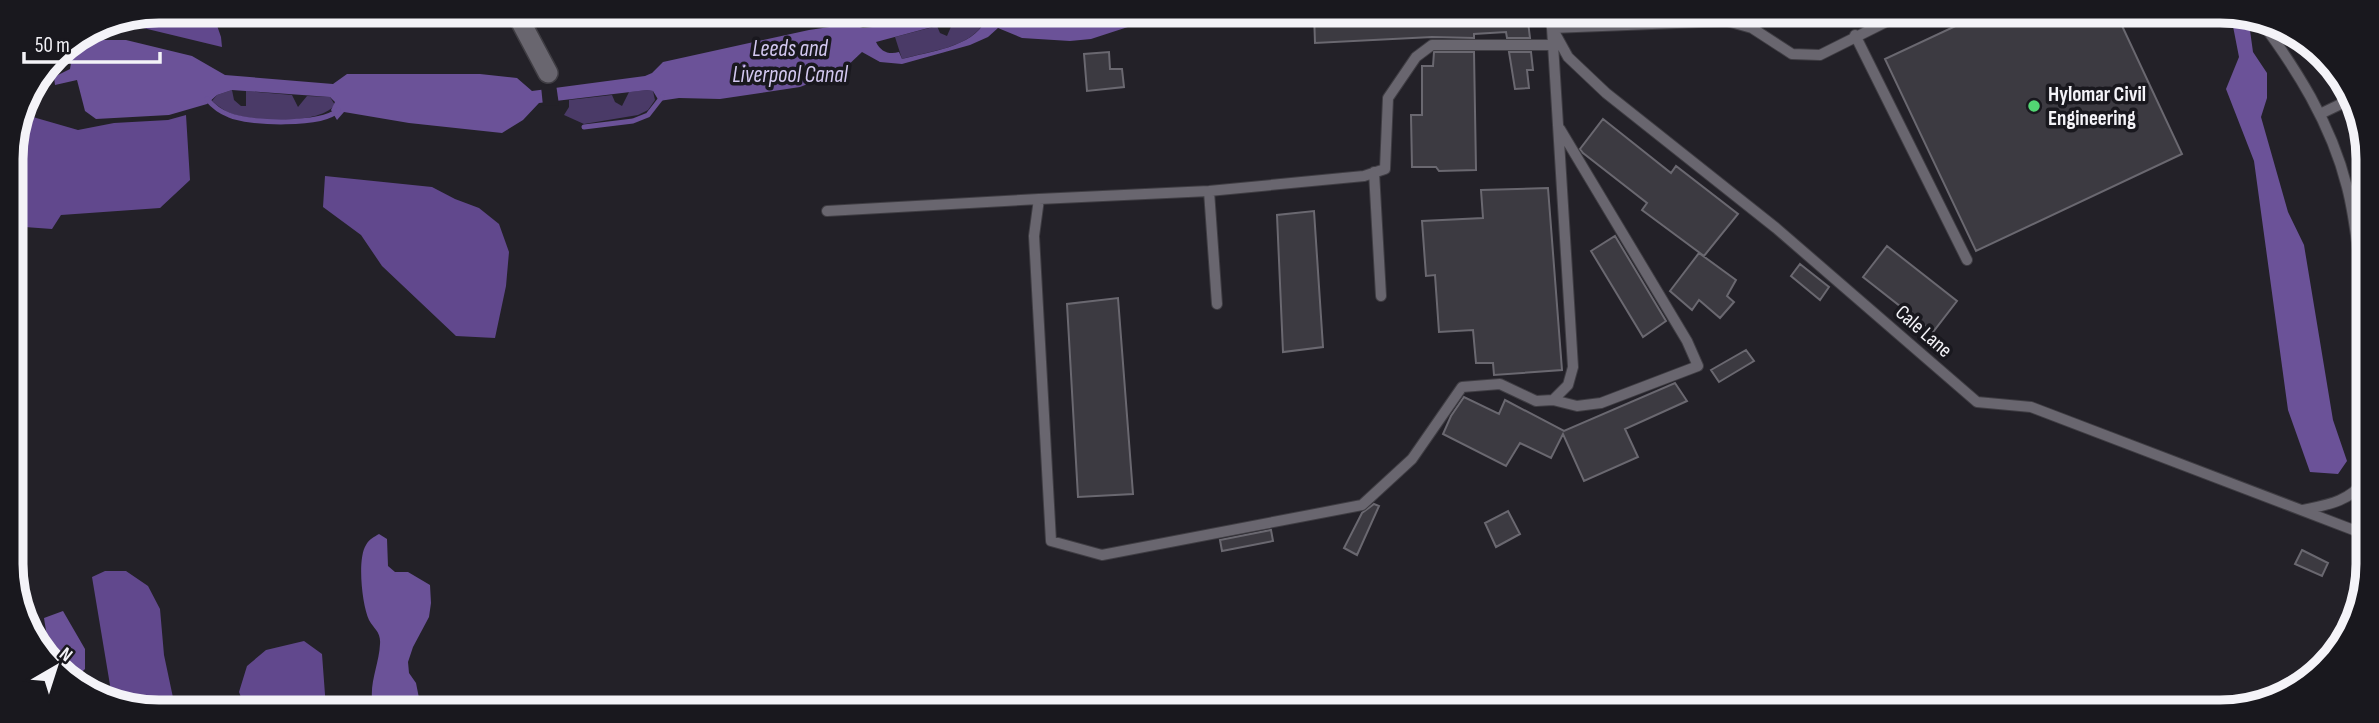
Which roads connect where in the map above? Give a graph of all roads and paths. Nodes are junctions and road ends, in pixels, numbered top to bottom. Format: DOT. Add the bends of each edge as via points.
graph roads {
  1 [pos="521,23"];
  2 [pos="1551,23"];
  3 [pos="1677,23"];
  4 [pos="1734,23"];
  5 [pos="1883,23"];
  6 [pos="1552,28"];
  7 [pos="2268,31"];
  8 [pos="1856,36"];
  9 [pos="1553,45"];
  10 [pos="548,73"];
  11 [pos="2344,103"];
  12 [pos="2320,114"];
  13 [pos="1558,126"];
  14 [pos="1374,172"];
  15 [pos="1209,191"];
  16 [pos="1039,199"];
  17 [pos="827,211"];
  18 [pos="2356,243"];
  19 [pos="1967,260"];
  20 [pos="1381,296"];
  21 [pos="1217,304"];
  22 [pos="1553,400"];
  23 [pos="2356,491"];
  24 [pos="2303,510"];
  25 [pos="2356,531"];
  1 -- 10 [label="street"];
  2 -- 6 [label="lane, Cale Lane"];
  3 -- 6 [label="lane"];
  4 -- 8 [label="lane" via="1752,28 1792,54 1820,55"];
  5 -- 8 [label="lane"];
  6 -- 9 [label="lane"];
  6 -- 24 [label="lane, Cale Lane" via="1568,57 1606,93 1776,228 1978,402 2031,407"];
  7 -- 12 [label="lane"];
  8 -- 19 [label="lane"];
  9 -- 13 [label="lane"];
  9 -- 14 [label="lane" via="1432,45 1416,57 1388,98 1385,169"];
  11 -- 12 [label="lane"];
  12 -- 18 [label="lane" via="2348,188"];
  13 -- 22 [label="lane" via="1573,367 1568,385"];
  13 -- 22 [label="lane" via="1698,366 1601,403 1577,406"];
  14 -- 15 [label="lane"];
  14 -- 20 [label="lane"];
  15 -- 16 [label="lane"];
  15 -- 21 [label="lane"];
  16 -- 17 [label="lane"];
  16 -- 22 [label="lane" via="1034,236 1051,541 1102,555 1362,505 1412,459 1462,387 1500,384 1536,401"];
  23 -- 24 [label="lane" via="2338,502"];
  24 -- 25 [label="lane, Cale Lane"];
}
